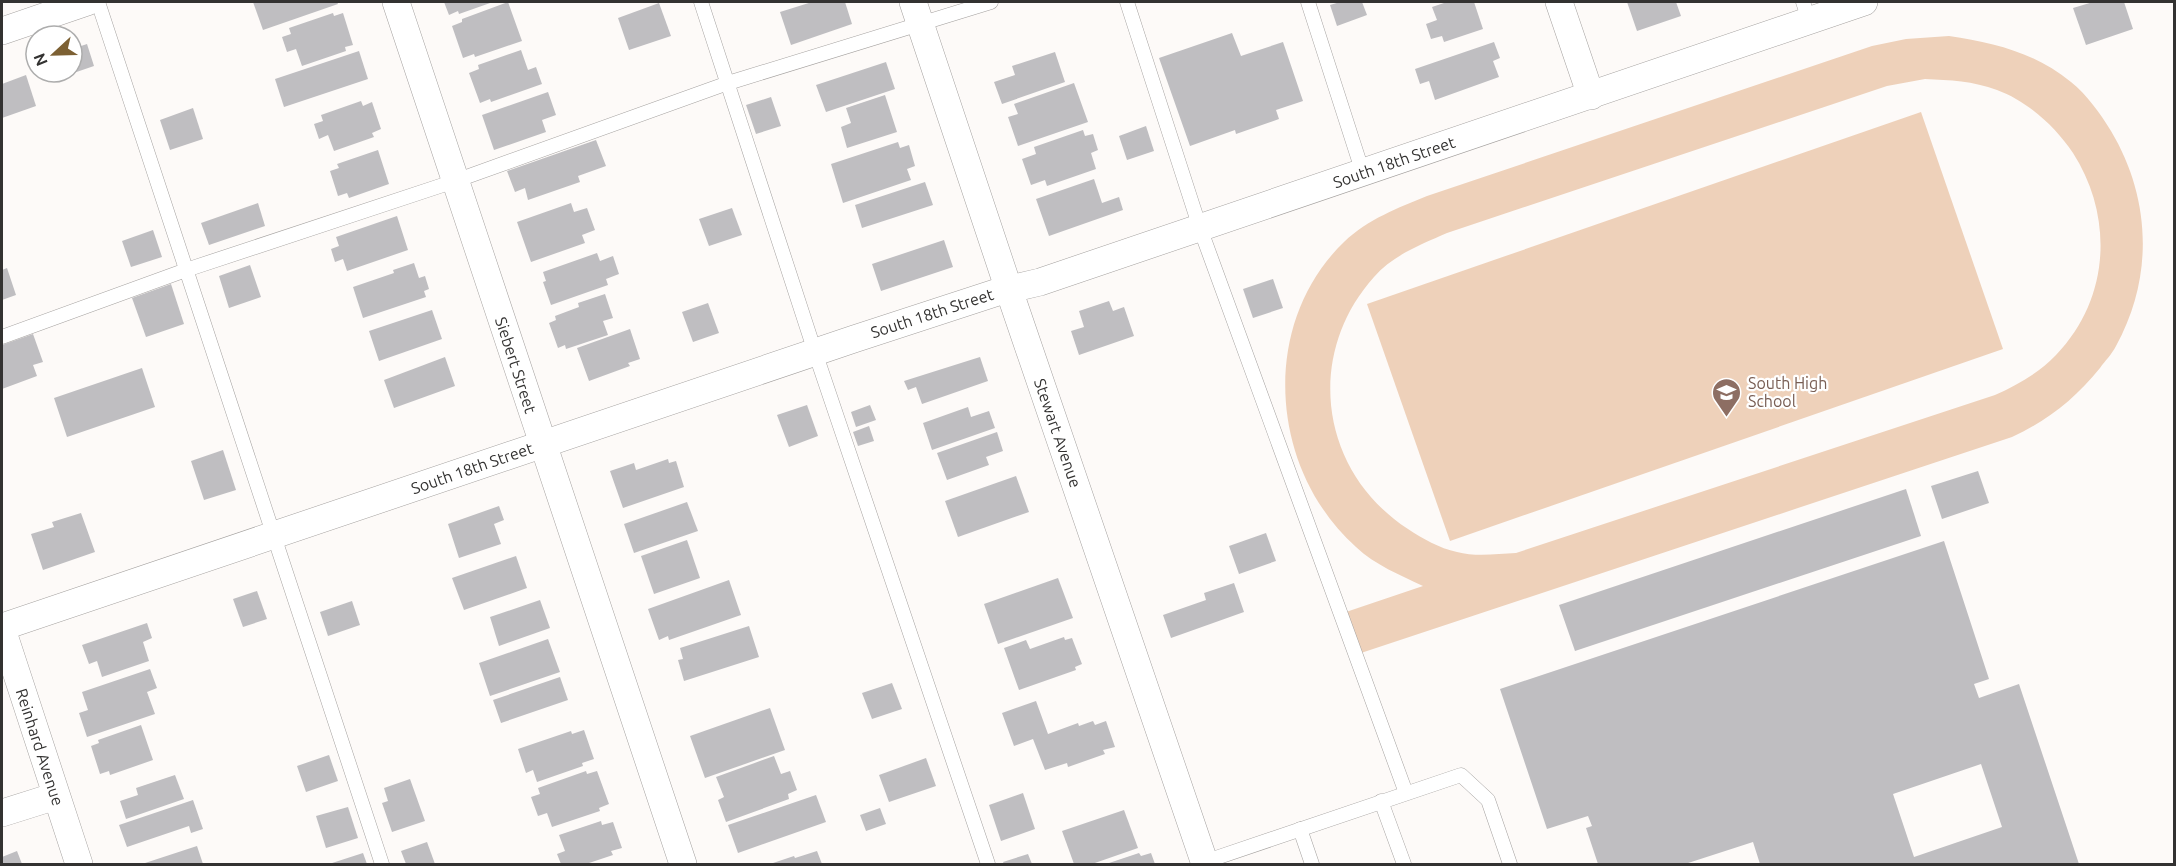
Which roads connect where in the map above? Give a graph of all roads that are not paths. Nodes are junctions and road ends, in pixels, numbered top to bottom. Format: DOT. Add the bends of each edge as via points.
graph roads {
  1 [pos="87,2"];
  2 [pos="98,2"];
  3 [pos="396,2"];
  4 [pos="701,2"];
  5 [pos="991,2"];
  6 [pos="1127,2"];
  7 [pos="1308,2"];
  8 [pos="1559,2"];
  9 [pos="1864,2"];
  10 [pos="1806,11"];
  11 [pos="917,13"];
  12 [pos="2,31"];
  13 [pos="728,83"];
  14 [pos="1591,96"];
  15 [pos="1363,173"];
  16 [pos="455,181"];
  17 [pos="1200,228"];
  18 [pos="186,270"];
  19 [pos="1009,291"];
  20 [pos="2,337"];
  21 [pos="815,352"];
  22 [pos="542,444"];
  23 [pos="273,535"];
  24 [pos="2,628"];
  25 [pos="1406,793"];
  26 [pos="56,796"];
  27 [pos="1381,801"];
  28 [pos="2,813"];
  29 [pos="1300,830"];
  30 [pos="1205,863"];
  31 [pos="79,864"];
  32 [pos="382,864"];
  33 [pos="683,864"];
  34 [pos="988,864"];
  35 [pos="1312,864"];
  36 [pos="1404,864"];
  37 [pos="1510,864"];
  1 -- 12 [label="street"];
  2 -- 18 [label="lane"];
  3 -- 16 [label="street, Siebert Street"];
  4 -- 13 [label="lane"];
  5 -- 11 [label="lane"];
  6 -- 17 [label="lane"];
  7 -- 15 [label="lane"];
  8 -- 14 [label="street"];
  9 -- 10 [label="street, South 18th Street"];
  10 -- 14 [label="street, South 18th Street"];
  11 -- 13 [label="lane"];
  11 -- 19 [label="street, Stewart Avenue"];
  13 -- 16 [label="lane"];
  13 -- 21 [label="lane"];
  14 -- 15 [label="street, South 18th Street"];
  15 -- 17 [label="street, South 18th Street"];
  16 -- 18 [label="lane"];
  16 -- 22 [label="street, Siebert Street"];
  17 -- 19 [label="street, South 18th Street"];
  17 -- 25 [label="lane"];
  18 -- 20 [label="lane"];
  18 -- 23 [label="lane"];
  19 -- 21 [label="street, South 18th Street"];
  19 -- 30 [label="street, Stewart Avenue"];
  21 -- 22 [label="street, South 18th Street"];
  21 -- 34 [label="lane"];
  22 -- 23 [label="street, South 18th Street"];
  22 -- 33 [label="street, Siebert Street"];
  23 -- 24 [label="street, South 18th Street"];
  23 -- 32 [label="lane"];
  24 -- 26 [label="street, Reinhard Avenue"];
  25 -- 27 [label="lane"];
  25 -- 37 [label="lane" via="1461,775 1488,800"];
  26 -- 28 [label="street"];
  26 -- 31 [label="street, Reinhard Avenue"];
  27 -- 29 [label="lane"];
  27 -- 36 [label="lane"];
  29 -- 30 [label="lane"];
  29 -- 35 [label="lane"];
}
